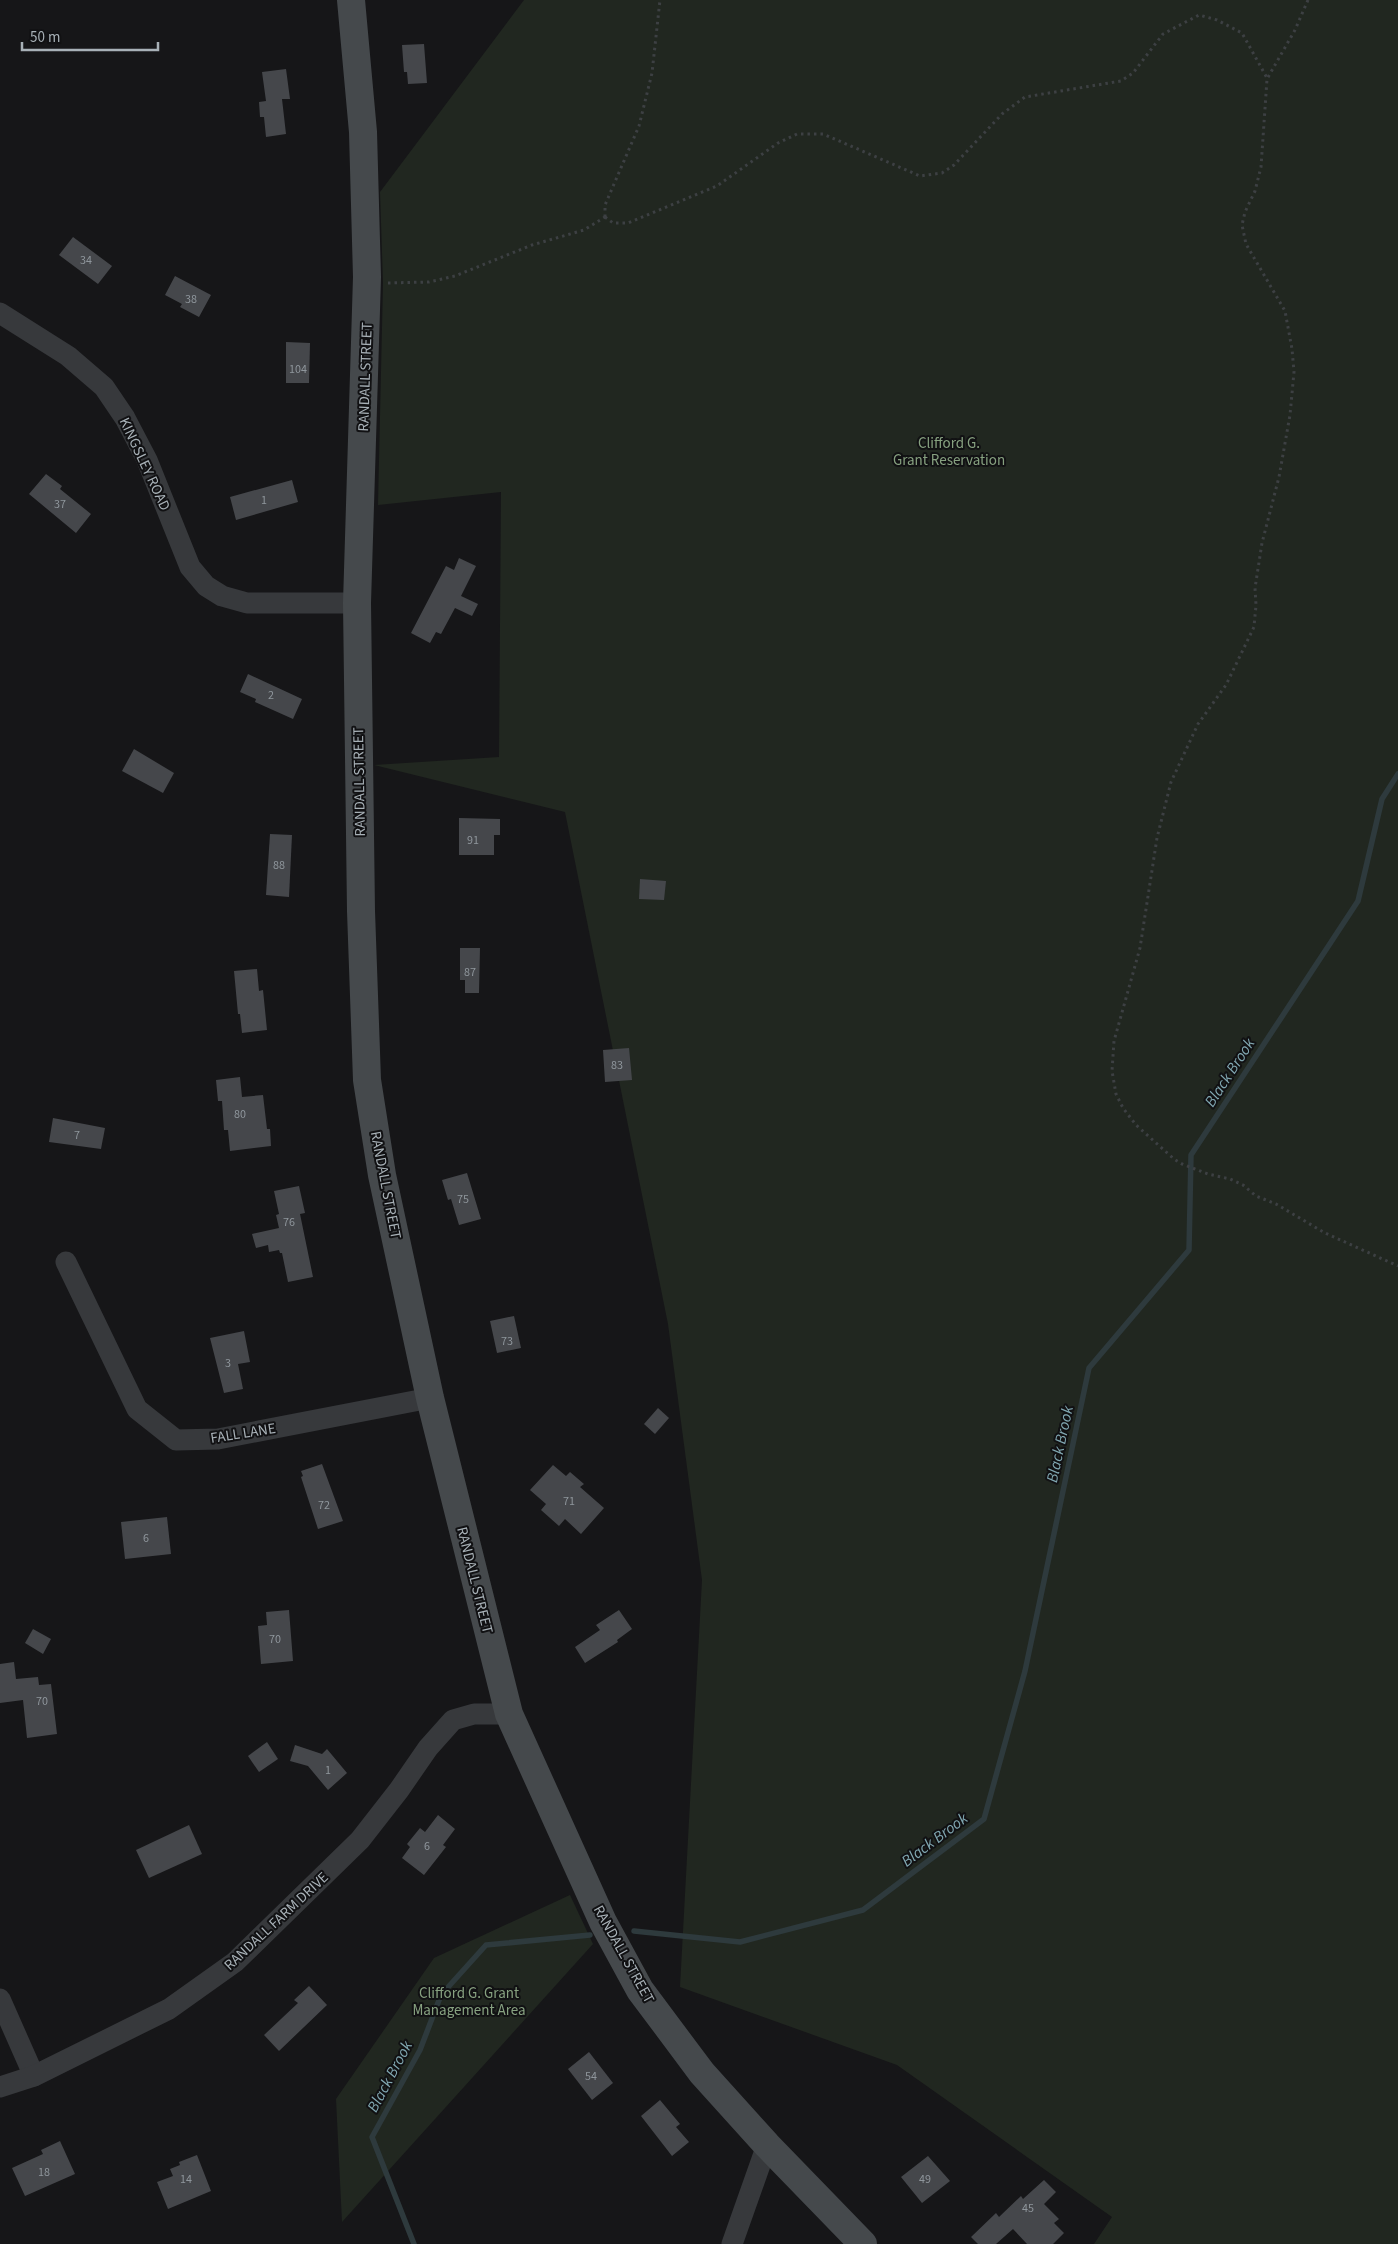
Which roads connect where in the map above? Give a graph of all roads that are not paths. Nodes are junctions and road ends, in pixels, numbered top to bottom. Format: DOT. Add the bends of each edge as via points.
graph roads {
  1 [pos="350,0"];
  2 [pos="0,313"];
  3 [pos="357,603"];
  4 [pos="66,1262"];
  5 [pos="430,1398"];
  6 [pos="509,1714"];
  7 [pos="0,1999"];
  8 [pos="34,2076"];
  9 [pos="0,2087"];
  10 [pos="767,2145"];
  11 [pos="732,2244"];
  12 [pos="863,2244"];
  1 -- 3 [label="street, RANDALL STREET" via="363,132 367,284"];
  2 -- 3 [label="street, KINGSLEY ROAD" via="83,367 110,395 147,460 198,578 222,596 247,603"];
  3 -- 5 [label="street, RANDALL STREET" via="366,1080 382,1175"];
  4 -- 5 [label="street, FALL LANE" via="137,1409 176,1440 218,1439"];
  5 -- 6 [label="street, RANDALL STREET"];
  6 -- 8 [label="street, RANDALL FARM DRIVE" via="474,1714 453,1720 428,1748 360,1840 235,1962 169,2009"];
  6 -- 10 [label="street, RANDALL STREET" via="603,1922 640,1990 702,2073"];
  7 -- 8 [label="street"];
  8 -- 9 [label="street, RANDALL FARM DRIVE"];
  10 -- 11 [label="street"];
  10 -- 12 [label="street, RANDALL STREET"];
}
